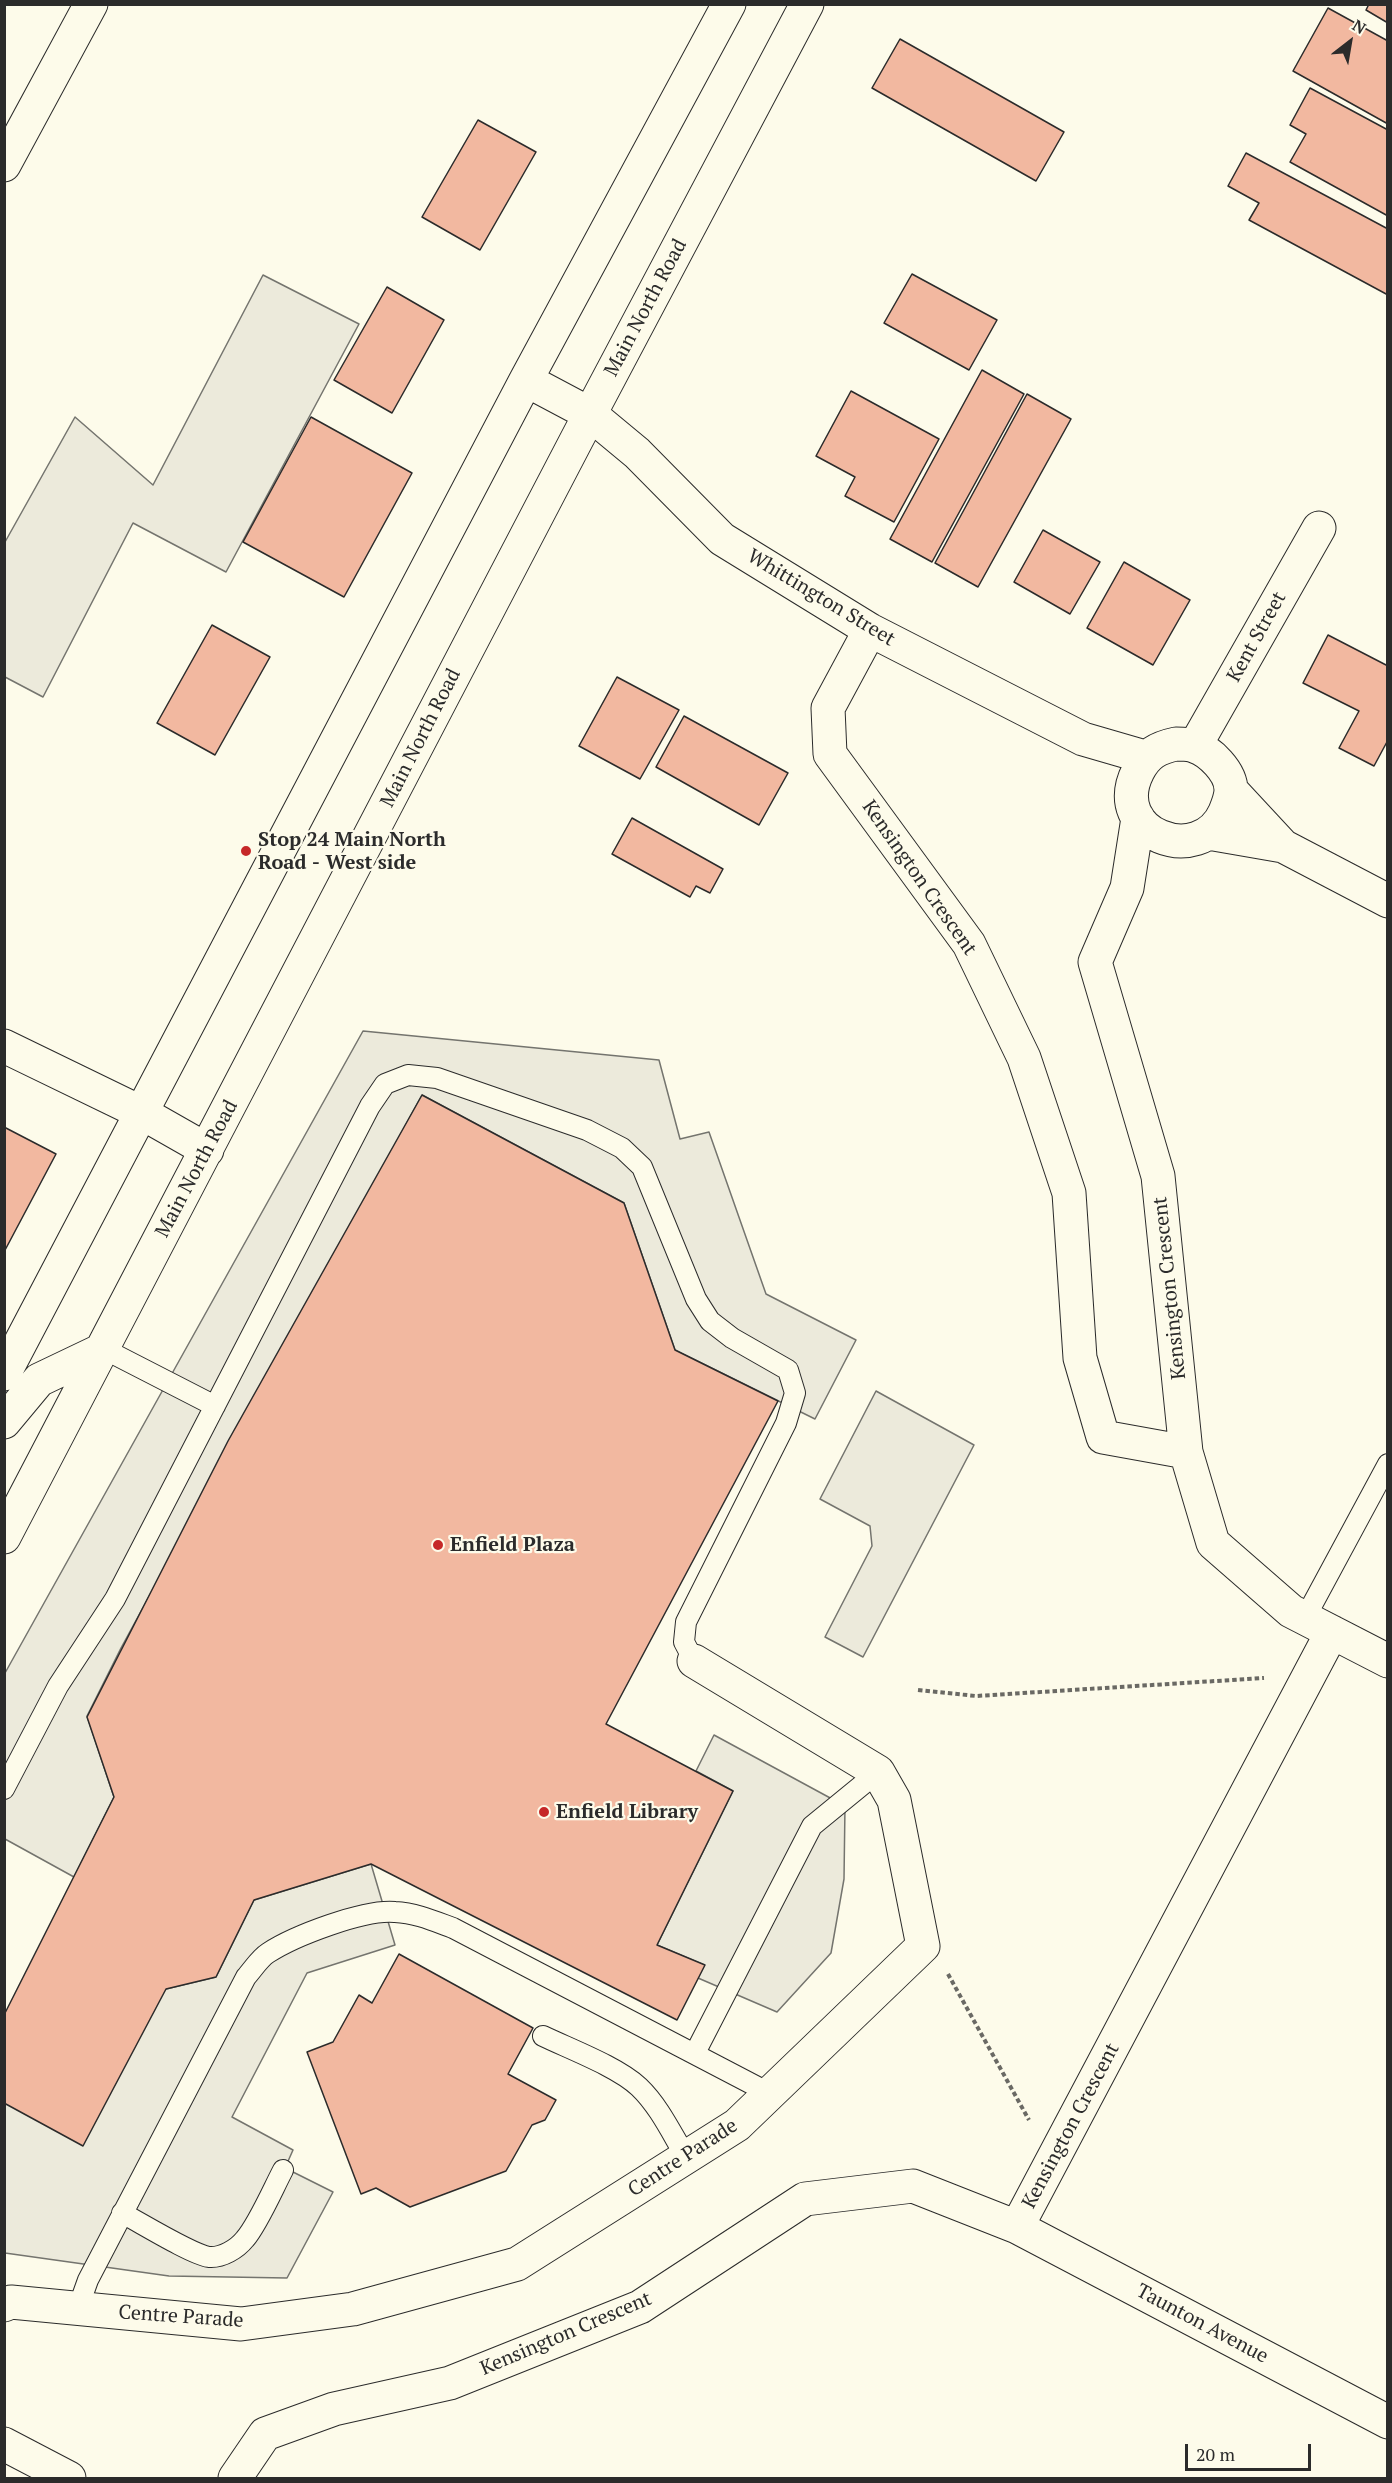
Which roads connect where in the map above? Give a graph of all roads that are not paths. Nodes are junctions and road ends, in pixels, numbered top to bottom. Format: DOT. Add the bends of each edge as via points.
graph roads {
  1 [pos="91,4"];
  2 [pos="729,4"];
  3 [pos="807,4"];
  4 [pos="4,165"];
  5 [pos="526,380"];
  6 [pos="590,414"];
  7 [pos="1319,528"];
  8 [pos="870,630"];
  9 [pos="1083,739"];
  10 [pos="1195,746"];
  11 [pos="1145,757"];
  12 [pos="1130,786"];
  13 [pos="1231,790"];
  14 [pos="1138,818"];
  15 [pos="1208,833"];
  16 [pos="1175,841"];
  17 [pos="1283,846"];
  18 [pos="1127,888"];
  19 [pos="1388,901"];
  20 [pos="4,1046"];
  21 [pos="142,1113"];
  22 [pos="207,1150"];
  23 [pos="104,1348"];
  24 [pos="4,1374"];
  25 [pos="215,1406"];
  26 [pos="4,1422"];
  27 [pos="1186,1452"];
  28 [pos="1388,1464"];
  29 [pos="4,1537"];
  30 [pos="1319,1625"];
  31 [pos="694,1661"];
  32 [pos="1388,1661"];
  33 [pos="878,1772"];
  34 [pos="4,1789"];
  35 [pos="543,2036"];
  36 [pos="695,2053"];
  37 [pos="770,2093"];
  38 [pos="686,2157"];
  39 [pos="283,2170"];
  40 [pos="122,2213"];
  41 [pos="1017,2227"];
  42 [pos="4,2305"];
  43 [pos="78,2308"];
  44 [pos="1388,2422"];
  45 [pos="4,2444"];
  46 [pos="69,2478"];
  47 [pos="235,2478"];
  1 -- 4 [label="main road"];
  2 -- 5 [label="main road"];
  3 -- 6 [label="main road, Main North Road"];
  5 -- 6 [label="main road, Whittington Street"];
  5 -- 21 [label="main road"];
  6 -- 8 [label="main road, Whittington Street" via="638,453 722,539"];
  6 -- 22 [label="main road, Main North Road"];
  7 -- 10 [label="main road, Kent Street"];
  8 -- 9 [label="main road, Whittington Street"];
  8 -- 27 [label="main road, Kensington Crescent" via="828,708 830,754 969,944 1024,1058 1069,1193 1080,1358 1103,1437"];
  9 -- 11 [label="main road, Whittington Street"];
  9 -- 12 [label="main road, Whittington Street"];
  10 -- 11 [label="main road" via="1159,747"];
  10 -- 13 [label="main road" via="1219,763"];
  11 -- 12 [label="main road"];
  12 -- 14 [label="main road" via="1131,803"];
  13 -- 15 [label="main road" via="1225,812"];
  13 -- 17 [label="main road"];
  14 -- 16 [label="main road" via="1159,837"];
  14 -- 18 [label="main road, Kensington Crescent"];
  15 -- 16 [label="main road" via="1192,840"];
  15 -- 17 [label="main road"];
  16 -- 18 [label="main road, Kensington Crescent"];
  17 -- 19 [label="main road"];
  18 -- 27 [label="main road, Kensington Crescent" via="1095,962 1158,1176"];
  20 -- 21 [label="main road"];
  21 -- 22 [label="main road"];
  21 -- 24 [label="main road"];
  22 -- 23 [label="main road, Main North Road"];
  23 -- 25 [label="lane"];
  23 -- 26 [label="main road" via="39,1380"];
  23 -- 29 [label="main road, Main North Road"];
  25 -- 31 [label="lane" via="369,1106 385,1084 408,1075 437,1078 587,1130 622,1148 642,1167 696,1299 710,1321 788,1370 795,1392 786,1423 686,1622 684,1642"];
  25 -- 34 [label="lane" via="115,1599 58,1686"];
  27 -- 30 [label="main road, Kensington Crescent" via="1214,1543 1292,1611"];
  28 -- 30 [label="lane"];
  30 -- 32 [label="main road"];
  30 -- 41 [label="main road, Kensington Crescent"];
  31 -- 33 [label="main road, Centre Parade"];
  33 -- 36 [label="lane" via="812,1826"];
  33 -- 37 [label="main road, Centre Parade" via="894,1800 922,1946"];
  35 -- 38 [label="lane" via="638,2086"];
  36 -- 37 [label="lane"];
  36 -- 40 [label="lane" via="453,1928 419,1915 392,1911 367,1915 299,1936 266,1954 246,1977"];
  37 -- 38 [label="main road, Centre Parade" via="737,2125"];
  38 -- 43 [label="main road, Centre Parade" via="517,2264 353,2309 241,2324"];
  39 -- 40 [label="lane" via="247,2238 222,2255 209,2257"];
  40 -- 43 [label="lane"];
  41 -- 44 [label="main road, Taunton Avenue"];
  41 -- 47 [label="main road, Kensington Crescent" via="913,2186 805,2199 640,2307 450,2383 334,2409 265,2434"];
  42 -- 43 [label="main road, Centre Parade" via="11,2302"];
  45 -- 46 [label="main road"];
}
